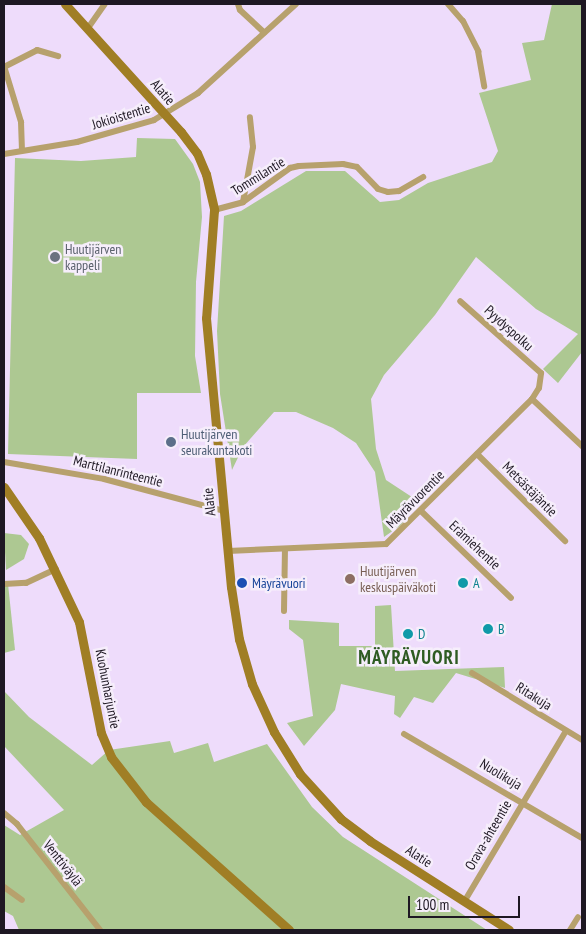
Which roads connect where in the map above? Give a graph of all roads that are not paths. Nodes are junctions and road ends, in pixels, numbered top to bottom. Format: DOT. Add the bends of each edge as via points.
graph roads {
  1 [pos="65,4"];
  2 [pos="105,4"];
  3 [pos="238,4"];
  4 [pos="296,4"];
  5 [pos="448,4"];
  6 [pos="88,28"];
  7 [pos="264,32"];
  8 [pos="58,56"];
  9 [pos="4,66"];
  10 [pos="484,86"];
  11 [pos="164,115"];
  12 [pos="250,117"];
  13 [pos="22,149"];
  14 [pos="4,154"];
  15 [pos="423,177"];
  16 [pos="243,202"];
  17 [pos="214,210"];
  18 [pos="460,301"];
  19 [pos="540,373"];
  20 [pos="532,400"];
  21 [pos="582,446"];
  22 [pos="477,454"];
  23 [pos="4,462"];
  24 [pos="4,487"];
  25 [pos="224,511"];
  26 [pos="421,511"];
  27 [pos="566,541"];
  28 [pos="284,550"];
  29 [pos="228,551"];
  30 [pos="56,569"];
  31 [pos="4,584"];
  32 [pos="511,598"];
  33 [pos="284,611"];
  34 [pos="472,672"];
  35 [pos="566,731"];
  36 [pos="404,734"];
  37 [pos="582,740"];
  38 [pos="522,801"];
  39 [pos="4,813"];
  40 [pos="582,838"];
  41 [pos="4,887"];
  42 [pos="22,900"];
  43 [pos="464,902"];
  44 [pos="578,917"];
  45 [pos="100,930"];
  46 [pos="289,930"];
  47 [pos="509,930"];
  48 [pos="570,930"];
  1 -- 6 [label="street, Alatie"];
  2 -- 6 [label="street"];
  3 -- 7 [label="street" via="240,10"];
  4 -- 7 [label="street, Jokioistentie"];
  5 -- 10 [label="street" via="463,21 478,51"];
  6 -- 11 [label="street, Alatie"];
  7 -- 11 [label="street, Jokioistentie" via="198,93"];
  8 -- 9 [label="street" via="37,50"];
  9 -- 13 [label="street" via="21,122"];
  11 -- 13 [label="street, Jokioistentie" via="77,142"];
  11 -- 17 [label="street, Alatie" via="197,153 206,174"];
  12 -- 16 [label="street" via="253,146"];
  13 -- 14 [label="street, Jokioistentie"];
  15 -- 16 [label="street, Tommilantie" via="400,191 388,192 378,189 357,168 343,164 299,166 290,168"];
  16 -- 17 [label="street, Tommilantie"];
  17 -- 25 [label="street, Alatie" via="206,318"];
  18 -- 19 [label="street, Pyydyspolku"];
  19 -- 20 [label="street, Mäyrävuorentie" via="539,388"];
  20 -- 21 [label="street"];
  20 -- 22 [label="street, Mäyrävuorentie"];
  22 -- 26 [label="street, Mäyrävuorentie"];
  22 -- 27 [label="street, Metsästäjäntie"];
  23 -- 25 [label="street, Marttilanrinteentie" via="45,466 104,479"];
  24 -- 30 [label="street, Kuohunharjuntie"];
  25 -- 29 [label="street, Alatie"];
  26 -- 28 [label="street, Mäyrävuorentie" via="386,544"];
  26 -- 32 [label="street, Erämiehentie"];
  28 -- 29 [label="street, Mäyrävuorentie"];
  28 -- 33 [label="street"];
  29 -- 43 [label="street, Alatie" via="239,639 252,684 285,753 321,800 341,818 370,842"];
  30 -- 31 [label="street" via="26,583"];
  30 -- 46 [label="street, Kuohunharjuntie" via="79,622 99,724 111,757 146,802"];
  34 -- 35 [label="street, Ritakuja"];
  35 -- 37 [label="street, Ritakuja"];
  35 -- 38 [label="street, Orava-ahteentie"];
  36 -- 38 [label="street, Nuolikuja"];
  38 -- 40 [label="street, Nuolikuja"];
  38 -- 43 [label="street, Orava-ahteentie"];
  39 -- 45 [label="street, Venttiväylä" via="17,824"];
  41 -- 42 [label="street"];
  43 -- 47 [label="street, Alatie"];
  44 -- 48 [label="street"];
}
